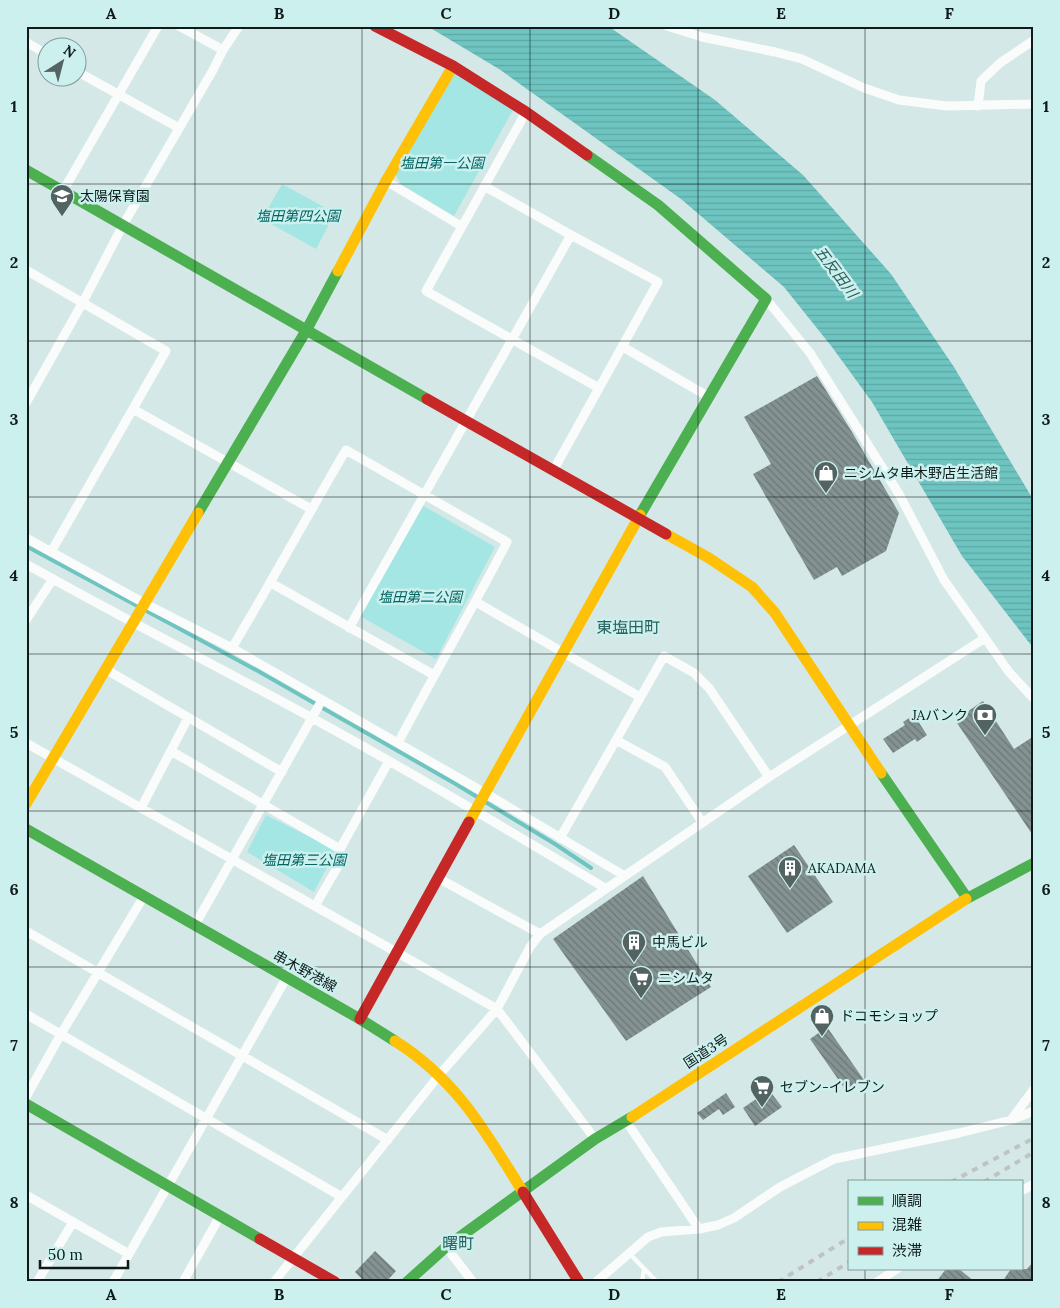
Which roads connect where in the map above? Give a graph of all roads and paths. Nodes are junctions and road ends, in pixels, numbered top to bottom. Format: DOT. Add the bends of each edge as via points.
graph roads {
  1 [pos="158,26"];
  2 [pos="179,26"];
  3 [pos="238,26"];
  4 [pos="375,26"];
  5 [pos="667,26"];
  6 [pos="1034,40"];
  7 [pos="26,42"];
  8 [pos="38,49"];
  9 [pos="223,50"];
  10 [pos="453,66"];
  11 [pos="88,78"];
  12 [pos="119,96"];
  13 [pos="1034,104"];
  14 [pos="978,106"];
  15 [pos="526,112"];
  16 [pos="179,128"];
  17 [pos="26,170"];
  18 [pos="386,180"];
  19 [pos="484,186"];
  20 [pos="63,191"];
  21 [pos="123,225"];
  22 [pos="461,226"];
  23 [pos="571,235"];
  24 [pos="26,270"];
  25 [pos="766,299"];
  26 [pos="83,302"];
  27 [pos="307,329"];
  28 [pos="512,340"];
  29 [pos="623,347"];
  30 [pos="599,388"];
  31 [pos="709,397"];
  32 [pos="26,403"];
  33 [pos="133,409"];
  34 [pos="465,421"];
  35 [pos="228,463"];
  36 [pos="553,471"];
  37 [pos="424,494"];
  38 [pos="311,509"];
  39 [pos="638,518"];
  40 [pos="26,538"];
  41 [pos="52,552"];
  42 [pos="26,564"];
  43 [pos="53,579"];
  44 [pos="271,583"];
  45 [pos="476,602"];
  46 [pos="144,603"];
  47 [pos="26,620"];
  48 [pos="133,624"];
  49 [pos="349,628"];
  50 [pos="985,638"];
  51 [pos="232,648"];
  52 [pos="564,653"];
  53 [pos="105,669"];
  54 [pos="434,675"];
  55 [pos="640,697"];
  56 [pos="1034,698"];
  57 [pos="322,700"];
  58 [pos="311,717"];
  59 [pos="188,718"];
  60 [pos="849,726"];
  61 [pos="616,740"];
  62 [pos="26,743"];
  63 [pos="398,743"];
  64 [pos="171,751"];
  65 [pos="54,759"];
  66 [pos="388,761"];
  67 [pos="282,772"];
  68 [pos="769,777"];
  69 [pos="486,793"];
  70 [pos="26,804"];
  71 [pos="263,804"];
  72 [pos="141,808"];
  73 [pos="476,810"];
  74 [pos="702,822"];
  75 [pos="26,829"];
  76 [pos="560,838"];
  77 [pos="340,849"];
  78 [pos="232,859"];
  79 [pos="1034,863"];
  80 [pos="625,876"];
  81 [pos="438,878"];
  82 [pos="605,888"];
  83 [pos="144,896"];
  84 [pos="967,898"];
  85 [pos="315,906"];
  86 [pos="195,925"];
  87 [pos="26,931"];
  88 [pos="540,934"];
  89 [pos="397,952"];
  90 [pos="98,973"];
  91 [pos="287,978"];
  92 [pos="497,1009"];
  93 [pos="26,1014"];
  94 [pos="360,1019"];
  95 [pos="62,1034"];
  96 [pos="242,1056"];
  97 [pos="440,1074"];
  98 [pos="1034,1090"];
  99 [pos="26,1097"];
  100 [pos="26,1104"];
  101 [pos="1034,1111"];
  102 [pos="206,1119"];
  103 [pos="1011,1120"];
  104 [pos="626,1121"];
  105 [pos="595,1139"];
  106 [pos="388,1140"];
  107 [pos="1034,1184"];
  108 [pos="168,1186"];
  109 [pos="1022,1190"];
  110 [pos="522,1192"];
  111 [pos="26,1195"];
  112 [pos="342,1197"];
  113 [pos="220,1216"];
  114 [pos="73,1222"];
  115 [pos="700,1229"];
  116 [pos="446,1247"];
  117 [pos="629,1253"];
  118 [pos="129,1254"];
  119 [pos="293,1258"];
  120 [pos="644,1269"];
  121 [pos="895,1270"];
  122 [pos="37,1282"];
  123 [pos="113,1282"];
  124 [pos="183,1282"];
  125 [pos="274,1282"];
  126 [pos="335,1282"];
  127 [pos="406,1282"];
  128 [pos="473,1282"];
  129 [pos="579,1282"];
  130 [pos="596,1282"];
  131 [pos="642,1282"];
  132 [pos="657,1282"];
  133 [pos="877,1282"];
  1 -- 12 [label="street"];
  2 -- 9 [label="street"];
  3 -- 9 [label="street"];
  4 -- 10 [label="main road"];
  5 -- 14 [label="street" via="702,38 802,59 864,88 899,100"];
  6 -- 14 [label="street" via="980,81"];
  7 -- 8 [label="street"];
  9 -- 16 [label="street"];
  10 -- 15 [label="main road"];
  10 -- 18 [label="main road"];
  11 -- 12 [label="street"];
  12 -- 16 [label="street"];
  12 -- 20 [label="street"];
  13 -- 14 [label="street"];
  15 -- 19 [label="street"];
  15 -- 25 [label="main road" via="658,205"];
  16 -- 21 [label="street"];
  17 -- 20 [label="main road"];
  18 -- 22 [label="street"];
  18 -- 27 [label="main road"];
  19 -- 22 [label="street"];
  19 -- 23 [label="street"];
  20 -- 21 [label="main road"];
  21 -- 26 [label="street"];
  21 -- 27 [label="main road"];
  22 -- 28 [label="street" via="426,291"];
  23 -- 28 [label="street"];
  23 -- 29 [label="street" via="658,282"];
  24 -- 26 [label="street"];
  25 -- 31 [label="main road"];
  25 -- 50 [label="street" via="810,353 899,494 944,580"];
  26 -- 32 [label="street"];
  26 -- 33 [label="street" via="166,351"];
  27 -- 34 [label="main road"];
  27 -- 35 [label="main road"];
  28 -- 30 [label="street"];
  28 -- 34 [label="street"];
  29 -- 30 [label="street"];
  29 -- 31 [label="street"];
  30 -- 36 [label="street"];
  31 -- 39 [label="main road"];
  33 -- 35 [label="street"];
  33 -- 41 [label="street"];
  34 -- 36 [label="main road"];
  34 -- 37 [label="street"];
  35 -- 38 [label="street"];
  35 -- 46 [label="main road"];
  36 -- 39 [label="main road"];
  37 -- 38 [label="street" via="346,450"];
  37 -- 45 [label="street" via="507,542"];
  37 -- 49 [label="street"];
  38 -- 44 [label="street"];
  39 -- 52 [label="main road"];
  39 -- 60 [label="main road" via="710,558 752,588 775,613"];
  40 -- 41 [label="street"];
  41 -- 46 [label="street"];
  42 -- 43 [label="street"];
  43 -- 47 [label="street"];
  43 -- 48 [label="street"];
  44 -- 49 [label="street"];
  44 -- 51 [label="street"];
  45 -- 52 [label="street"];
  45 -- 54 [label="street"];
  46 -- 48 [label="main road"];
  46 -- 51 [label="street"];
  48 -- 53 [label="main road"];
  48 -- 58 [label="street"];
  49 -- 54 [label="street"];
  50 -- 56 [label="street" via="1009,672"];
  50 -- 60 [label="street"];
  51 -- 57 [label="street"];
  52 -- 55 [label="street"];
  52 -- 69 [label="main road"];
  53 -- 59 [label="street"];
  53 -- 65 [label="main road"];
  54 -- 63 [label="street"];
  55 -- 61 [label="street"];
  55 -- 68 [label="street" via="664,656 694,673 709,688"];
  57 -- 58 [label="street"];
  57 -- 63 [label="street"];
  58 -- 66 [label="street"];
  58 -- 67 [label="street"];
  59 -- 64 [label="street"];
  59 -- 67 [label="street"];
  60 -- 68 [label="street"];
  60 -- 84 [label="main road"];
  61 -- 74 [label="street" via="665,767"];
  61 -- 76 [label="street"];
  62 -- 65 [label="street"];
  63 -- 69 [label="street"];
  64 -- 71 [label="street"];
  64 -- 72 [label="street"];
  65 -- 70 [label="main road"];
  65 -- 72 [label="street"];
  66 -- 73 [label="street"];
  66 -- 77 [label="street"];
  67 -- 71 [label="street"];
  68 -- 74 [label="street"];
  69 -- 73 [label="main road"];
  69 -- 76 [label="street"];
  71 -- 77 [label="street"];
  71 -- 78 [label="street"];
  72 -- 78 [label="street"];
  73 -- 81 [label="main road"];
  73 -- 82 [label="street"];
  74 -- 80 [label="street"];
  75 -- 83 [label="main road, 串木野港線"];
  76 -- 80 [label="street"];
  77 -- 85 [label="street" via="341,861"];
  78 -- 85 [label="street"];
  78 -- 86 [label="street"];
  79 -- 84 [label="main road, 国道3号"];
  80 -- 82 [label="street"];
  81 -- 88 [label="street"];
  81 -- 89 [label="main road"];
  82 -- 88 [label="street"];
  83 -- 86 [label="main road, 串木野港線"];
  83 -- 90 [label="street"];
  84 -- 104 [label="main road, 国道3号"];
  85 -- 89 [label="street"];
  86 -- 91 [label="main road, 串木野港線"];
  87 -- 90 [label="street"];
  88 -- 92 [label="street"];
  89 -- 92 [label="street"];
  89 -- 94 [label="main road"];
  90 -- 95 [label="street"];
  90 -- 96 [label="street"];
  91 -- 94 [label="main road, 串木野港線"];
  91 -- 96 [label="street"];
  92 -- 97 [label="street"];
  92 -- 105 [label="street"];
  93 -- 95 [label="street"];
  94 -- 97 [label="main road, 串木野港線"];
  95 -- 99 [label="street"];
  95 -- 102 [label="street"];
  96 -- 102 [label="street"];
  96 -- 106 [label="street"];
  97 -- 106 [label="street"];
  97 -- 110 [label="main road, 串木野港線" via="482,1128"];
  98 -- 103 [label="street"];
  100 -- 108 [label="main road"];
  101 -- 103 [label="street"];
  102 -- 108 [label="street"];
  102 -- 112 [label="street"];
  103 -- 115 [label="street" via="834,1159 780,1187 734,1218"];
  104 -- 105 [label="main road, 国道3号"];
  104 -- 115 [label="street"];
  105 -- 110 [label="main road, 国道3号"];
  106 -- 112 [label="street"];
  107 -- 109 [label="street"];
  108 -- 113 [label="main road"];
  108 -- 118 [label="street"];
  110 -- 116 [label="main road, 国道3号"];
  110 -- 129 [label="main road, 串木野港線"];
  111 -- 114 [label="street"];
  112 -- 119 [label="street"];
  113 -- 119 [label="main road"];
  113 -- 124 [label="street"];
  114 -- 118 [label="street"];
  114 -- 122 [label="street"];
  115 -- 117 [label="street" via="661,1232 648,1237"];
  116 -- 127 [label="main road, 国道3号"];
  116 -- 128 [label="street"];
  117 -- 120 [label="lane"];
  117 -- 130 [label="street"];
  118 -- 123 [label="street"];
  119 -- 125 [label="street"];
  119 -- 126 [label="main road"];
  120 -- 131 [label="lane"];
  120 -- 132 [label="lane"];
  121 -- 133 [label="street"];
}
